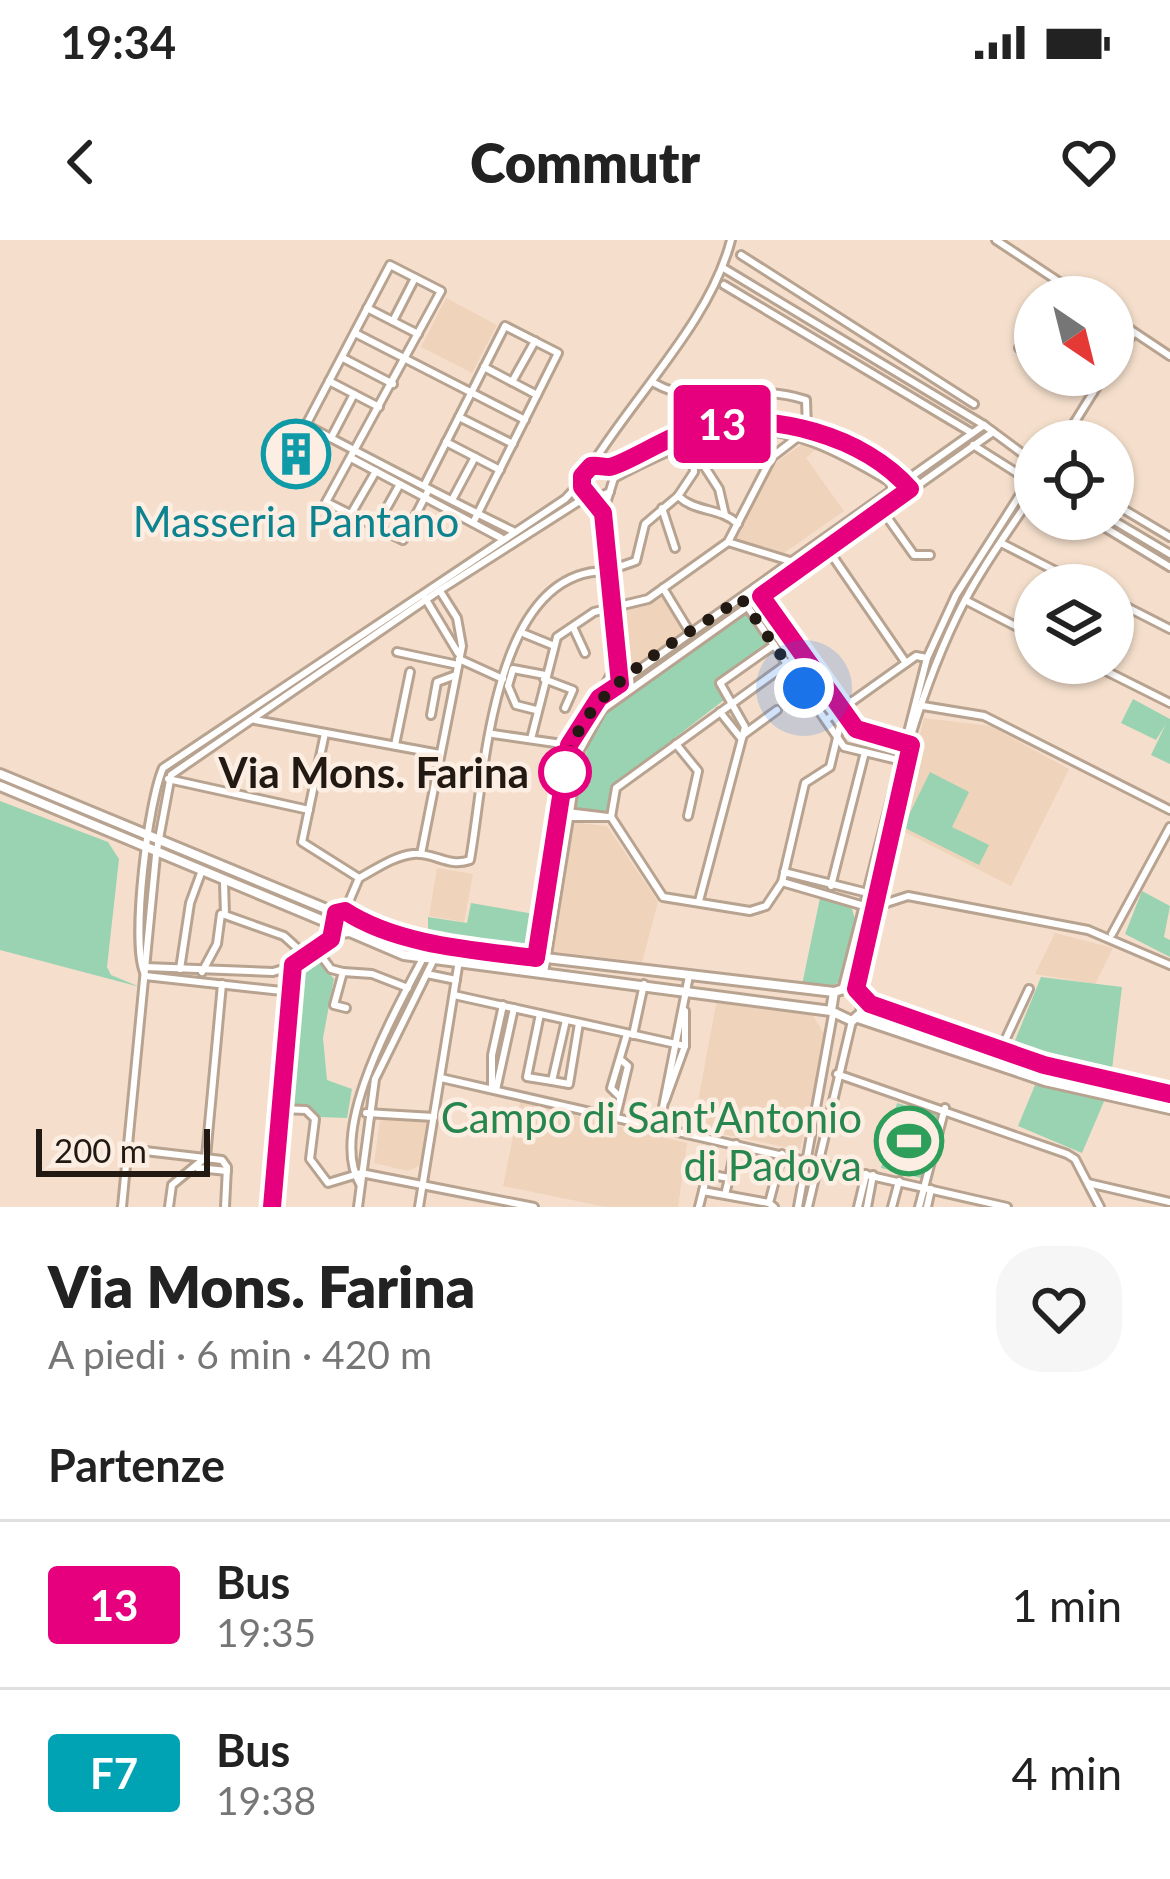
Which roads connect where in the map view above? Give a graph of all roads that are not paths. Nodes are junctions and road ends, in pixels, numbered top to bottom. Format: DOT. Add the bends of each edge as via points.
graph roads {
  1 [pos="731,240"];
  2 [pos="996,240"];
  3 [pos="741,255"];
  4 [pos="728,272"];
  5 [pos="1050,276"];
  6 [pos="415,278"];
  7 [pos="721,282"];
  8 [pos="368,308"];
  9 [pos="393,321"];
  10 [pos="355,333"];
  11 [pos="419,334"];
  12 [pos="1134,335"];
  13 [pos="535,341"];
  14 [pos="1170,356"];
  15 [pos="342,357"];
  16 [pos="406,359"];
  17 [pos="484,368"];
  18 [pos="329,381"];
  19 [pos="512,382"];
  20 [pos="654,383"];
  21 [pos="393,384"];
  22 [pos="471,393"];
  23 [pos="354,394"];
  24 [pos="537,395"];
  25 [pos="974,404"];
  26 [pos="380,407"];
  27 [pos="459,417"];
  28 [pos="525,420"];
  29 [pos="984,425"];
  30 [pos="993,431"];
  31 [pos="805,433"];
  32 [pos="972,433"];
  33 [pos="690,434"];
  34 [pos="331,438"];
  35 [pos="446,442"];
  36 [pos="513,444"];
  37 [pos="734,446"];
  38 [pos="973,446"];
  39 [pos="604,448"];
  40 [pos="1014,448"];
  41 [pos="354,455"];
  42 [pos="475,457"];
  43 [pos="701,458"];
  44 [pos="591,466"];
  45 [pos="606,467"];
  46 [pos="500,470"];
  47 [pos="376,471"];
  48 [pos="1014,474"];
  49 [pos="614,478"];
  50 [pos="581,482"];
  51 [pos="400,484"];
  52 [pos="908,486"];
  53 [pos="426,491"];
  54 [pos="610,492"];
  55 [pos="592,496"];
  56 [pos="678,496"];
  57 [pos="894,496"];
  58 [pos="452,500"];
  59 [pos="662,508"];
  60 [pos="882,510"];
  61 [pos="1014,510"];
  62 [pos="603,513"];
  63 [pos="351,514"];
  64 [pos="724,514"];
  65 [pos="1134,516"];
  66 [pos="476,518"];
  67 [pos="1014,518"];
  68 [pos="738,524"];
  69 [pos="376,527"];
  70 [pos="513,531"];
  71 [pos="1134,533"];
  72 [pos="1170,537"];
  73 [pos="502,538"];
  74 [pos="1125,540"];
  75 [pos="728,542"];
  76 [pos="1001,543"];
  77 [pos="675,548"];
  78 [pos="827,548"];
  79 [pos="1159,548"];
  80 [pos="1170,554"];
  81 [pos="930,555"];
  82 [pos="1153,557"];
  83 [pos="793,562"];
  84 [pos="1042,564"];
  85 [pos="1170,567"];
  86 [pos="607,571"];
  87 [pos="608,581"];
  88 [pos="437,586"];
  89 [pos="663,588"];
  90 [pos="758,592"];
  91 [pos="423,595"];
  92 [pos="965,600"];
  93 [pos="744,602"];
  94 [pos="611,608"];
  95 [pos="1134,611"];
  96 [pos="1014,625"];
  97 [pos="573,627"];
  98 [pos="1170,629"];
  99 [pos="525,634"];
  100 [pos="691,634"];
  101 [pos="552,644"];
  102 [pos="774,645"];
  103 [pos="397,652"];
  104 [pos="585,653"];
  105 [pos="802,653"];
  106 [pos="927,658"];
  107 [pos="458,660"];
  108 [pos="618,661"];
  109 [pos="787,663"];
  110 [pos="906,663"];
  111 [pos="410,672"];
  112 [pos="456,675"];
  113 [pos="544,677"];
  114 [pos="503,679"];
  115 [pos="620,684"];
  116 [pos="1132,684"];
  117 [pos="625,693"];
  118 [pos="599,698"];
  119 [pos="1170,703"];
  120 [pos="730,705"];
  121 [pos="922,706"];
  122 [pos="565,708"];
  123 [pos="268,709"];
  124 [pos="538,710"];
  125 [pos="777,710"];
  126 [pos="842,711"];
  127 [pos="720,712"];
  128 [pos="431,716"];
  129 [pos="250,720"];
  130 [pos="826,720"];
  131 [pos="267,721"];
  132 [pos="326,733"];
  133 [pos="493,734"];
  134 [pos="740,737"];
  135 [pos="838,737"];
  136 [pos="531,739"];
  137 [pos="907,743"];
  138 [pos="676,744"];
  139 [pos="569,745"];
  140 [pos="395,746"];
  141 [pos="865,752"];
  142 [pos="440,754"];
  143 [pos="902,761"];
  144 [pos="0,773"];
  145 [pos="168,779"];
  146 [pos="0,786"];
  147 [pos="309,810"];
  148 [pos="1170,810"];
  149 [pos="564,814"];
  150 [pos="688,816"];
  151 [pos="611,817"];
  152 [pos="1170,826"];
  153 [pos="154,837"];
  154 [pos="146,849"];
  155 [pos="421,854"];
  156 [pos="156,855"];
  157 [pos="201,873"];
  158 [pos="783,877"];
  159 [pos="359,878"];
  160 [pos="224,882"];
  161 [pos="827,888"];
  162 [pos="869,894"];
  163 [pos="699,901"];
  164 [pos="866,906"];
  165 [pos="222,910"];
  166 [pos="341,912"];
  167 [pos="355,921"];
  168 [pos="337,931"];
  169 [pos="1112,935"];
  170 [pos="436,942"];
  171 [pos="461,948"];
  172 [pos="316,949"];
  173 [pos="306,956"];
  174 [pos="423,958"];
  175 [pos="434,959"];
  176 [pos="541,959"];
  177 [pos="459,962"];
  178 [pos="293,965"];
  179 [pos="1170,965"];
  180 [pos="144,970"];
  181 [pos="180,970"];
  182 [pos="202,972"];
  183 [pos="539,972"];
  184 [pos="343,973"];
  185 [pos="427,974"];
  186 [pos="689,976"];
  187 [pos="456,980"];
  188 [pos="222,984"];
  189 [pos="644,984"];
  190 [pos="408,988"];
  191 [pos="856,989"];
  192 [pos="1030,989"];
  193 [pos="688,990"];
  194 [pos="838,990"];
  195 [pos="291,992"];
  196 [pos="454,994"];
  197 [pos="863,999"];
  198 [pos="503,1005"];
  199 [pos="346,1008"];
  200 [pos="514,1008"];
  201 [pos="832,1012"];
  202 [pos="540,1014"];
  203 [pos="854,1019"];
  204 [pos="566,1020"];
  205 [pos="579,1023"];
  206 [pos="630,1035"];
  207 [pos="495,1041"];
  208 [pos="507,1043"];
  209 [pos="681,1045"];
  210 [pos="1001,1049"];
  211 [pos="837,1074"];
  212 [pos="440,1078"];
  213 [pos="1108,1080"];
  214 [pos="552,1081"];
  215 [pos="494,1090"];
  216 [pos="1103,1094"];
  217 [pos="1169,1094"];
  218 [pos="945,1108"];
  219 [pos="281,1109"];
  220 [pos="1170,1109"];
  221 [pos="358,1112"];
  222 [pos="368,1113"];
  223 [pos="616,1115"];
  224 [pos="434,1117"];
  225 [pos="659,1127"];
  226 [pos="736,1144"];
  227 [pos="128,1149"];
  228 [pos="782,1154"];
  229 [pos="206,1157"];
  230 [pos="807,1160"];
  231 [pos="818,1162"];
  232 [pos="198,1168"];
  233 [pos="227,1172"];
  234 [pos="358,1174"];
  235 [pos="870,1174"];
  236 [pos="729,1178"];
  237 [pos="404,1181"];
  238 [pos="899,1181"];
  239 [pos="1088,1183"];
  240 [pos="423,1184"];
  241 [pos="927,1188"];
  242 [pos="703,1191"];
  243 [pos="421,1195"];
  244 [pos="725,1195"];
  245 [pos="1170,1202"];
  246 [pos="771,1205"];
  247 [pos="864,1206"];
  248 [pos="122,1207"];
  249 [pos="169,1207"];
  250 [pos="225,1207"];
  251 [pos="272,1207"];
  252 [pos="358,1207"];
  253 [pos="419,1207"];
  254 [pos="534,1207"];
  255 [pos="699,1207"];
  256 [pos="798,1207"];
  257 [pos="808,1207"];
  258 [pos="892,1207"];
  259 [pos="923,1207"];
  260 [pos="1007,1207"];
  261 [pos="1100,1207"];
  1 -- 4 [label="street"];
  2 -- 5 [label="street"];
  3 -- 25 [label="street"];
  4 -- 7 [label="street"];
  4 -- 29 [label="street"];
  6 -- 8 [label="street" via="390,265"];
  6 -- 9 [label="street"];
  6 -- 11 [label="street" via="441,291"];
  7 -- 20 [label="street"];
  7 -- 32 [label="street"];
  8 -- 9 [label="street"];
  8 -- 10 [label="street"];
  9 -- 11 [label="street"];
  10 -- 15 [label="street"];
  10 -- 16 [label="street"];
  11 -- 16 [label="street"];
  12 -- 14 [label="street"];
  13 -- 17 [label="street" via="505,326"];
  13 -- 19 [label="street"];
  13 -- 24 [label="street" via="558,353"];
  15 -- 18 [label="street"];
  15 -- 21 [label="street"];
  16 -- 21 [label="street"];
  16 -- 22 [label="street"];
  17 -- 19 [label="street"];
  17 -- 22 [label="street"];
  18 -- 23 [label="street"];
  18 -- 34 [label="street" via="306,425"];
  19 -- 24 [label="street"];
  20 -- 31 [label="street" via="684,400 740,390 792,395 806,400"];
  20 -- 39 [label="street"];
  21 -- 26 [label="street"];
  22 -- 27 [label="street"];
  22 -- 28 [label="street"];
  23 -- 26 [label="street"];
  23 -- 34 [label="street"];
  24 -- 28 [label="street"];
  26 -- 41 [label="street"];
  27 -- 35 [label="street"];
  27 -- 36 [label="street"];
  28 -- 36 [label="street"];
  29 -- 30 [label="street"];
  29 -- 32 [label="street"];
  30 -- 38 [label="street"];
  30 -- 40 [label="street"];
  31 -- 33 [label="street"];
  31 -- 52 [label="street" via="850,446"];
  31 -- 57 [label="street" via="890,482"];
  31 -- 68 [label="street" via="772,457"];
  32 -- 52 [label="street"];
  33 -- 43 [label="street"];
  33 -- 45 [label="street"];
  33 -- 49 [label="street"];
  34 -- 41 [label="street"];
  35 -- 42 [label="street"];
  35 -- 53 [label="street"];
  36 -- 46 [label="street"];
  37 -- 43 [label="street"];
  38 -- 48 [label="street"];
  38 -- 52 [label="street"];
  39 -- 44 [label="street"];
  39 -- 45 [label="street"];
  41 -- 47 [label="street"];
  41 -- 53 [label="street"];
  41 -- 63 [label="street" via="326,502"];
  42 -- 46 [label="street"];
  42 -- 58 [label="street"];
  43 -- 56 [label="street"];
  43 -- 64 [label="street"];
  44 -- 45 [label="street"];
  44 -- 50 [label="street"];
  45 -- 49 [label="street"];
  46 -- 66 [label="street"];
  47 -- 51 [label="street"];
  47 -- 63 [label="street"];
  49 -- 54 [label="street"];
  50 -- 55 [label="street"];
  50 -- 70 [label="street"];
  51 -- 53 [label="street"];
  51 -- 69 [label="street"];
  52 -- 57 [label="street"];
  53 -- 58 [label="street"];
  53 -- 66 [label="street"];
  53 -- 69 [label="street" via="403,540"];
  54 -- 55 [label="street"];
  54 -- 62 [label="street"];
  55 -- 62 [label="street"];
  55 -- 88 [label="street"];
  56 -- 59 [label="street"];
  56 -- 64 [label="street" via="690,508"];
  57 -- 60 [label="street"];
  57 -- 83 [label="street"];
  58 -- 66 [label="street"];
  59 -- 77 [label="street"];
  59 -- 86 [label="street" via="645,524 636,561"];
  60 -- 78 [label="street"];
  60 -- 81 [label="street" via="914,555"];
  61 -- 106 [label="street" via="956,596"];
  62 -- 86 [label="street"];
  63 -- 69 [label="street"];
  64 -- 68 [label="street"];
  65 -- 72 [label="street"];
  66 -- 70 [label="street"];
  66 -- 73 [label="street"];
  67 -- 76 [label="street"];
  68 -- 75 [label="street"];
  70 -- 73 [label="street"];
  71 -- 79 [label="street"];
  73 -- 88 [label="street"];
  74 -- 82 [label="street"];
  75 -- 83 [label="street"];
  75 -- 89 [label="street"];
  76 -- 84 [label="street"];
  76 -- 92 [label="street"];
  78 -- 90 [label="street"];
  78 -- 110 [label="street"];
  79 -- 80 [label="street"];
  79 -- 82 [label="street"];
  82 -- 85 [label="street"];
  83 -- 90 [label="street"];
  86 -- 87 [label="street"];
  87 -- 94 [label="street"];
  87 -- 114 [label="street" via="605,571 574,576 527,613"];
  88 -- 91 [label="street"];
  88 -- 107 [label="street" via="461,631"];
  89 -- 94 [label="street"];
  89 -- 100 [label="street"];
  90 -- 93 [label="street"];
  90 -- 105 [label="street"];
  91 -- 107 [label="street"];
  91 -- 123 [label="street"];
  91 -- 153 [label="street" via="168,764"];
  92 -- 96 [label="street"];
  92 -- 121 [label="street"];
  93 -- 100 [label="street"];
  93 -- 102 [label="street"];
  93 -- 117 [label="street"];
  94 -- 97 [label="street"];
  94 -- 108 [label="street"];
  95 -- 98 [label="street"];
  97 -- 101 [label="street"];
  97 -- 104 [label="street"];
  99 -- 101 [label="street"];
  100 -- 115 [label="street"];
  101 -- 113 [label="street"];
  102 -- 109 [label="street"];
  102 -- 120 [label="street" via="720,683"];
  103 -- 107 [label="street"];
  105 -- 109 [label="street"];
  105 -- 126 [label="street"];
  106 -- 110 [label="street"];
  106 -- 137 [label="street"];
  107 -- 112 [label="street"];
  107 -- 114 [label="street"];
  108 -- 115 [label="street"];
  108 -- 118 [label="street"];
  109 -- 120 [label="street"];
  109 -- 130 [label="street"];
  110 -- 126 [label="street"];
  111 -- 140 [label="street"];
  112 -- 128 [label="street" via="437,682"];
  112 -- 142 [label="street"];
  113 -- 122 [label="street" via="573,690"];
  113 -- 124 [label="street"];
  113 -- 124 [label="street" via="513,669 508,686 516,705"];
  114 -- 133 [label="street"];
  115 -- 117 [label="street"];
  115 -- 118 [label="street"];
  116 -- 119 [label="street"];
  117 -- 149 [label="street" via="591,727"];
  118 -- 139 [label="street"];
  120 -- 127 [label="street"];
  120 -- 134 [label="street" via="744,724"];
  121 -- 137 [label="street"];
  121 -- 148 [label="street" via="985,716"];
  123 -- 129 [label="street"];
  123 -- 131 [label="street"];
  124 -- 136 [label="street"];
  125 -- 134 [label="street"];
  126 -- 130 [label="street"];
  126 -- 135 [label="street"];
  126 -- 137 [label="street" via="856,729"];
  127 -- 134 [label="street"];
  127 -- 138 [label="street"];
  129 -- 131 [label="street"];
  129 -- 145 [label="street"];
  130 -- 135 [label="street"];
  131 -- 132 [label="street"];
  132 -- 140 [label="street"];
  132 -- 147 [label="street"];
  133 -- 136 [label="street"];
  133 -- 155 [label="street" via="470,860 455,866"];
  134 -- 163 [label="street"];
  135 -- 141 [label="street"];
  135 -- 158 [label="street" via="830,766 806,783"];
  136 -- 139 [label="street"];
  137 -- 143 [label="street"];
  138 -- 150 [label="street" via="698,771"];
  138 -- 151 [label="street" via="616,788"];
  139 -- 149 [label="street"];
  140 -- 142 [label="street"];
  141 -- 143 [label="street"];
  141 -- 161 [label="street"];
  142 -- 155 [label="street"];
  143 -- 162 [label="street"];
  144 -- 153 [label="street"];
  145 -- 147 [label="street"];
  145 -- 153 [label="street"];
  146 -- 154 [label="street"];
  147 -- 159 [label="street" via="302,842"];
  149 -- 151 [label="street"];
  149 -- 176 [label="street"];
  151 -- 163 [label="street" via="663,897"];
  152 -- 169 [label="street"];
  153 -- 154 [label="street"];
  153 -- 156 [label="street"];
  153 -- 166 [label="street"];
  154 -- 156 [label="street"];
  154 -- 180 [label="street"];
  155 -- 159 [label="street"];
  156 -- 157 [label="street"];
  156 -- 180 [label="street"];
  157 -- 160 [label="street"];
  157 -- 181 [label="street"];
  158 -- 161 [label="street"];
  158 -- 163 [label="street" via="766,906 751,911"];
  159 -- 166 [label="street"];
  160 -- 165 [label="street"];
  160 -- 168 [label="street"];
  161 -- 162 [label="street"];
  161 -- 164 [label="street"];
  162 -- 164 [label="street"];
  164 -- 169 [label="street" via="908,896"];
  164 -- 191 [label="street"];
  164 -- 194 [label="street"];
  165 -- 173 [label="street" via="284,936"];
  165 -- 182 [label="street"];
  166 -- 167 [label="street"];
  166 -- 168 [label="street"];
  167 -- 168 [label="street"];
  167 -- 170 [label="street"];
  168 -- 172 [label="street"];
  168 -- 174 [label="street"];
  169 -- 179 [label="street"];
  170 -- 171 [label="street"];
  170 -- 174 [label="street"];
  171 -- 176 [label="street"];
  171 -- 177 [label="street"];
  172 -- 173 [label="street"];
  172 -- 184 [label="street"];
  173 -- 178 [label="street"];
  174 -- 175 [label="street"];
  174 -- 190 [label="street"];
  175 -- 177 [label="street"];
  175 -- 185 [label="street"];
  176 -- 183 [label="street"];
  176 -- 186 [label="street"];
  177 -- 183 [label="street"];
  177 -- 187 [label="street"];
  178 -- 182 [label="street"];
  178 -- 195 [label="street"];
  180 -- 181 [label="street"];
  180 -- 188 [label="street"];
  180 -- 227 [label="street"];
  181 -- 182 [label="street"];
  183 -- 189 [label="street"];
  184 -- 190 [label="street"];
  184 -- 199 [label="street" via="334,1005"];
  185 -- 187 [label="street"];
  185 -- 222 [label="street" via="381,1062"];
  186 -- 193 [label="street"];
  186 -- 194 [label="street"];
  187 -- 196 [label="street"];
  188 -- 195 [label="street"];
  188 -- 229 [label="street"];
  189 -- 193 [label="street"];
  189 -- 206 [label="street"];
  190 -- 221 [label="street" via="362,1080"];
  191 -- 194 [label="street"];
  191 -- 197 [label="street"];
  192 -- 210 [label="street"];
  193 -- 201 [label="street"];
  193 -- 209 [label="street"];
  194 -- 201 [label="street"];
  195 -- 219 [label="street"];
  196 -- 198 [label="street"];
  196 -- 212 [label="street"];
  197 -- 203 [label="street"];
  197 -- 210 [label="street"];
  198 -- 200 [label="street"];
  198 -- 207 [label="street"];
  200 -- 202 [label="street"];
  200 -- 208 [label="street"];
  201 -- 203 [label="street"];
  201 -- 230 [label="street"];
  202 -- 204 [label="street"];
  202 -- 214 [label="street" via="527,1077"];
  203 -- 211 [label="street"];
  203 -- 216 [label="street"];
  204 -- 205 [label="street"];
  204 -- 214 [label="street"];
  205 -- 206 [label="street"];
  205 -- 214 [label="street" via="568,1084"];
  206 -- 209 [label="street"];
  206 -- 223 [label="street"];
  207 -- 208 [label="street"];
  207 -- 215 [label="street"];
  208 -- 215 [label="street"];
  209 -- 225 [label="street"];
  210 -- 213 [label="street"];
  211 -- 218 [label="street"];
  211 -- 231 [label="street"];
  212 -- 215 [label="street"];
  212 -- 224 [label="street"];
  213 -- 216 [label="street"];
  213 -- 217 [label="street"];
  215 -- 223 [label="street"];
  216 -- 220 [label="street"];
  218 -- 239 [label="street" via="1067,1154"];
  218 -- 241 [label="street"];
  219 -- 234 [label="street" via="306,1110 316,1120 310,1159 328,1183"];
  219 -- 251 [label="street"];
  221 -- 222 [label="street"];
  221 -- 234 [label="street"];
  222 -- 224 [label="street"];
  222 -- 234 [label="street"];
  223 -- 225 [label="street"];
  224 -- 240 [label="street"];
  225 -- 226 [label="street"];
  226 -- 228 [label="street"];
  226 -- 236 [label="street"];
  227 -- 229 [label="street"];
  227 -- 248 [label="street"];
  228 -- 230 [label="street"];
  228 -- 246 [label="street"];
  229 -- 232 [label="street"];
  229 -- 233 [label="street" via="222,1160"];
  230 -- 231 [label="street"];
  230 -- 256 [label="street"];
  231 -- 235 [label="street"];
  231 -- 257 [label="street"];
  232 -- 233 [label="street"];
  232 -- 249 [label="street" via="172,1185"];
  233 -- 250 [label="street"];
  234 -- 237 [label="street"];
  234 -- 252 [label="street"];
  235 -- 238 [label="street"];
  235 -- 247 [label="street"];
  236 -- 242 [label="street" via="707,1174"];
  236 -- 244 [label="street"];
  237 -- 240 [label="street"];
  237 -- 243 [label="street"];
  238 -- 241 [label="street"];
  238 -- 258 [label="street"];
  239 -- 245 [label="street"];
  239 -- 261 [label="street"];
  240 -- 243 [label="street"];
  240 -- 254 [label="street"];
  241 -- 259 [label="street"];
  241 -- 260 [label="street"];
  242 -- 244 [label="street"];
  242 -- 255 [label="street"];
  243 -- 253 [label="street"];
  244 -- 246 [label="street"];
}
